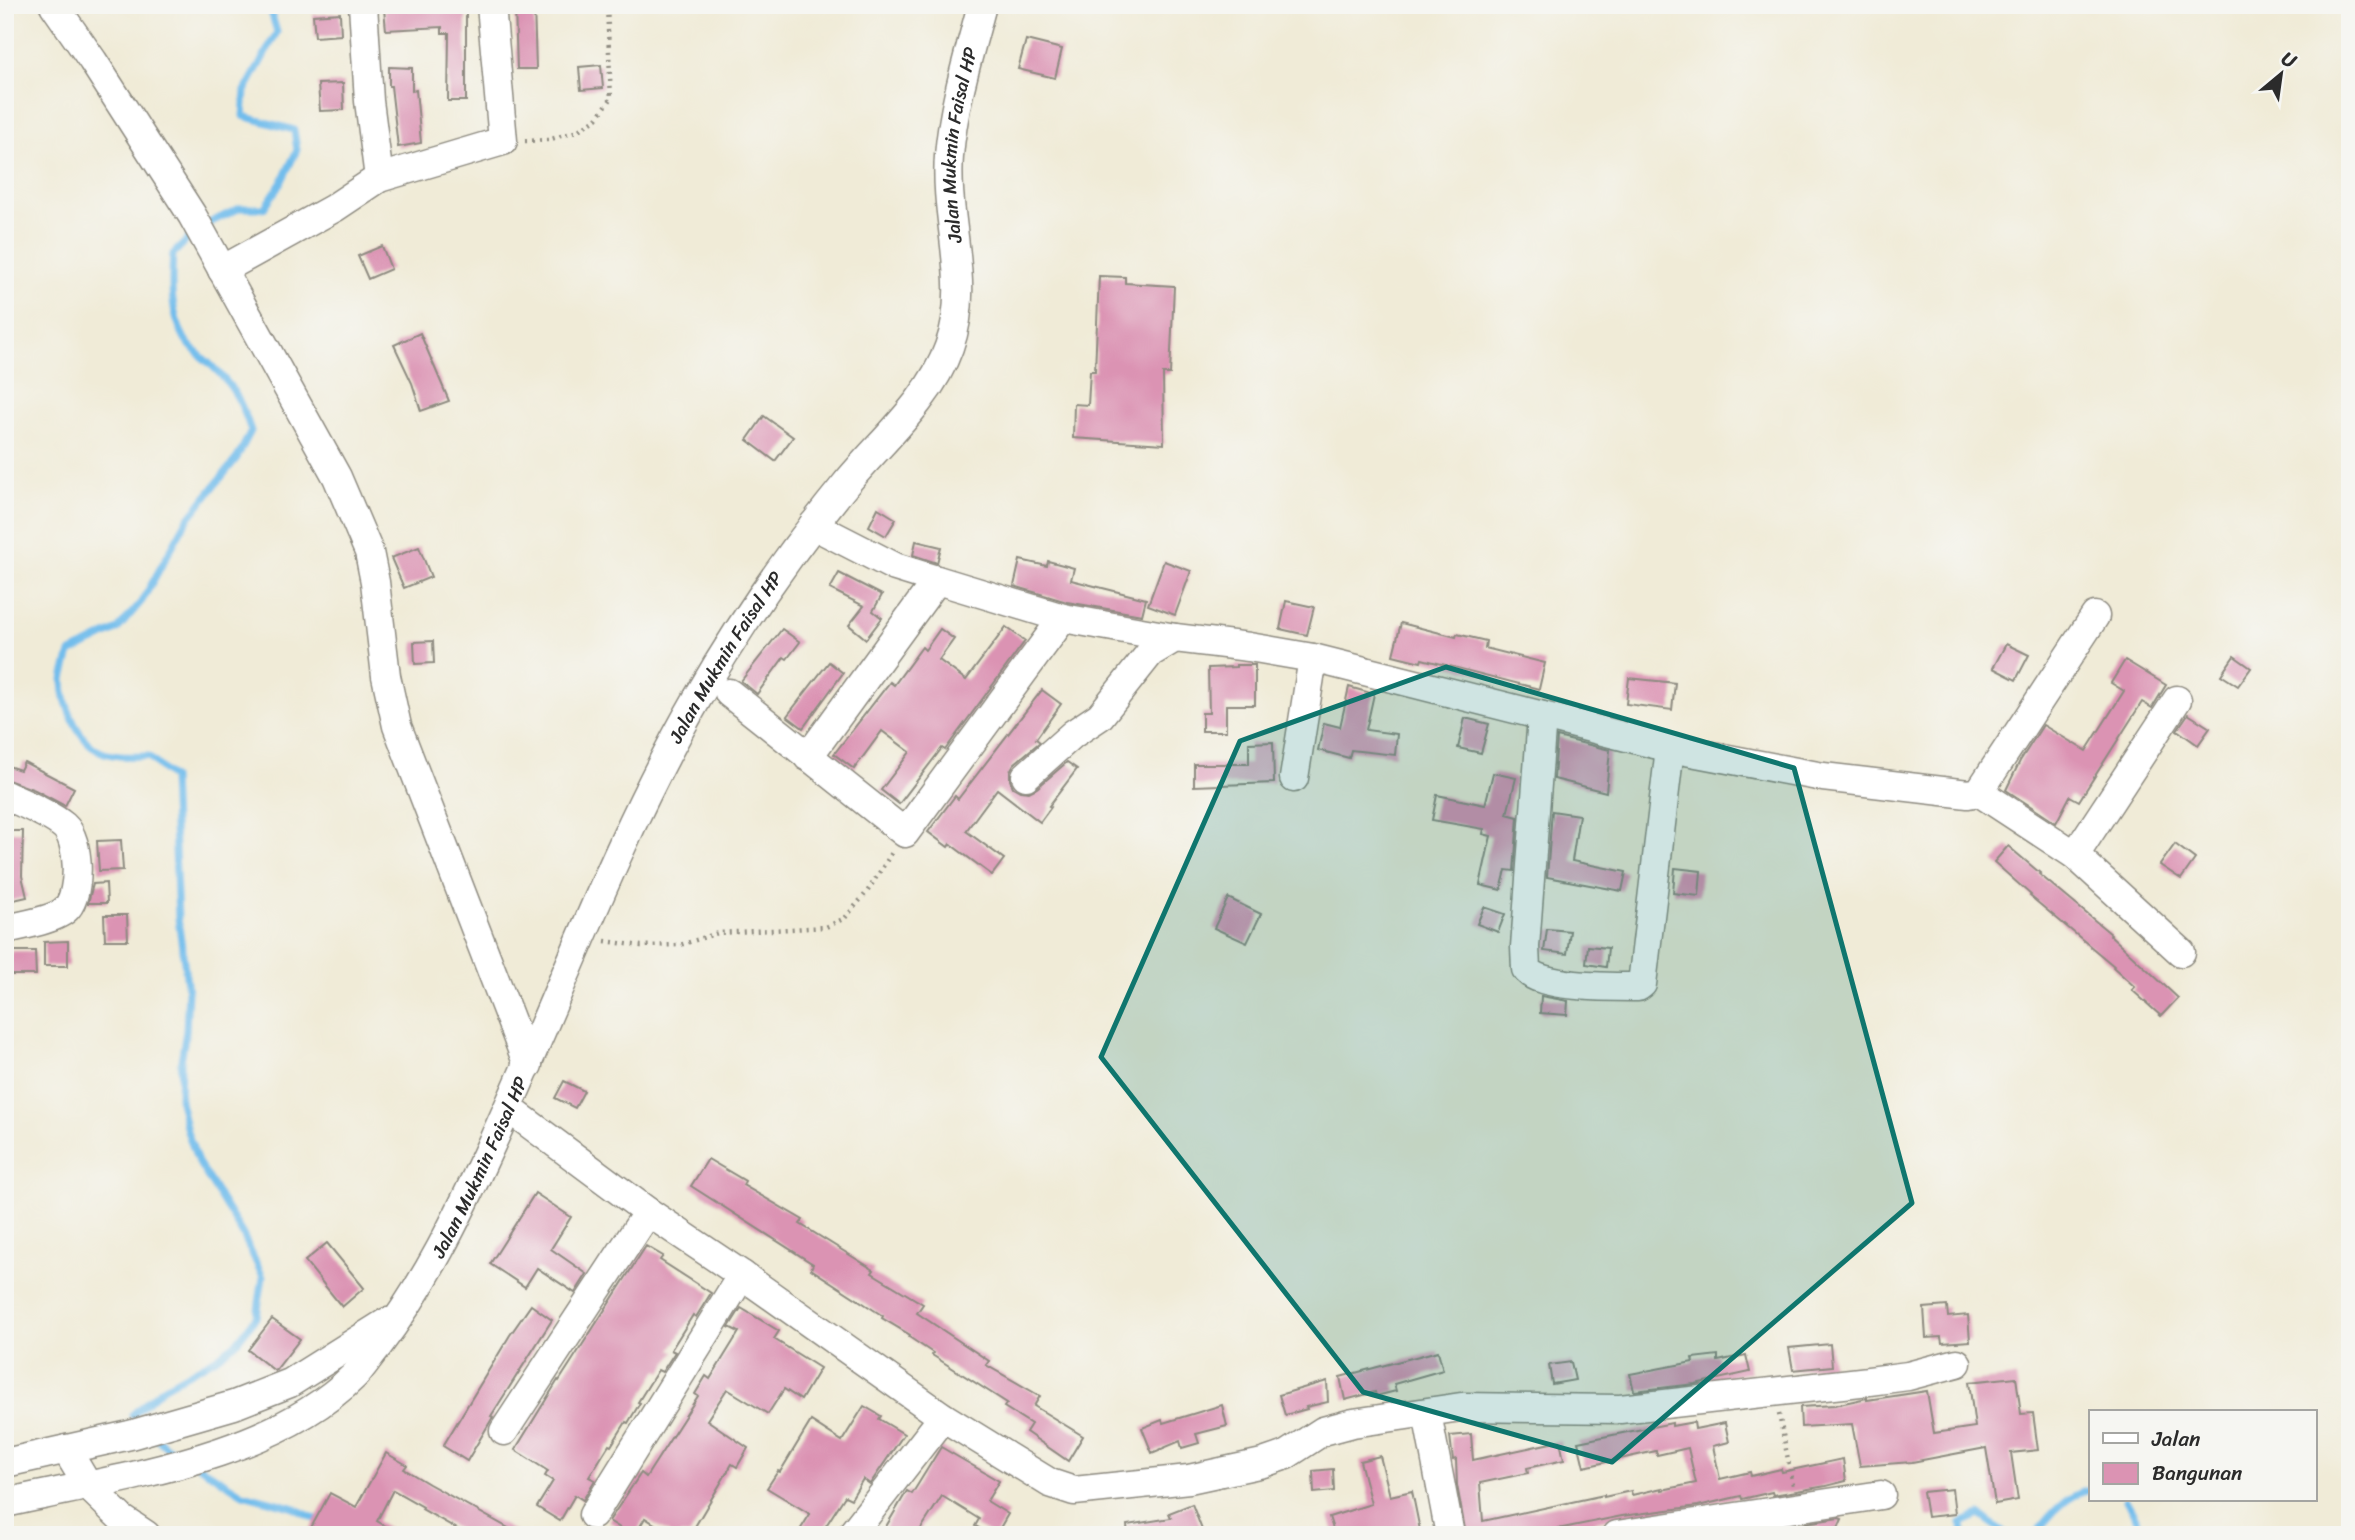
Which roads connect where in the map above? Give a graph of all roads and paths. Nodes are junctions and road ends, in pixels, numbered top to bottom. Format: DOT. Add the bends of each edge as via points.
graph roads {
  1 [pos="54,5"];
  2 [pos="363,5"];
  3 [pos="491,5"];
  4 [pos="607,5"];
  5 [pos="982,5"];
  6 [pos="503,141"];
  7 [pos="379,178"];
  8 [pos="216,258"];
  9 [pos="813,525"];
  10 [pos="937,580"];
  11 [pos="2095,616"];
  12 [pos="1063,618"];
  13 [pos="1175,638"];
  14 [pos="1313,658"];
  15 [pos="729,693"];
  16 [pos="2178,701"];
  17 [pos="1542,716"];
  18 [pos="1670,748"];
  19 [pos="808,757"];
  20 [pos="1026,776"];
  21 [pos="1294,778"];
  22 [pos="1979,792"];
  23 [pos="5,796"];
  24 [pos="905,833"];
  25 [pos="2075,855"];
  26 [pos="5,929"];
  27 [pos="580,938"];
  28 [pos="2181,951"];
  29 [pos="528,1065"];
  30 [pos="508,1108"];
  31 [pos="648,1212"];
  32 [pos="742,1275"];
  33 [pos="404,1312"];
  34 [pos="1958,1363"];
  35 [pos="1774,1393"];
  36 [pos="1427,1413"];
  37 [pos="943,1417"];
  38 [pos="504,1431"];
  39 [pos="66,1449"];
  40 [pos="5,1462"];
  41 [pos="88,1486"];
  42 [pos="1881,1495"];
  43 [pos="5,1503"];
  44 [pos="1800,1508"];
  45 [pos="593,1515"];
  46 [pos="146,1535"];
  47 [pos="850,1535"];
  48 [pos="1450,1535"];
  49 [pos="1617,1535"];
  1 -- 8 [label="street"];
  2 -- 7 [label="street"];
  3 -- 6 [label="street"];
  4 -- 6 [label="path" via="611,99 597,118 577,131 548,140"];
  5 -- 9 [label="street, Jalan Mukmin Faisal HP" via="961,84 949,158 958,306 949,348 910,410"];
  6 -- 7 [label="street"];
  7 -- 8 [label="street" via="334,208"];
  8 -- 29 [label="street" via="337,477 369,552 397,726"];
  9 -- 10 [label="street" via="895,567"];
  9 -- 27 [label="street, Jalan Mukmin Faisal HP" via="768,586 698,697"];
  10 -- 12 [label="street"];
  10 -- 19 [label="street"];
  11 -- 22 [label="street"];
  12 -- 13 [label="street"];
  12 -- 24 [label="street"];
  13 -- 14 [label="street"];
  13 -- 20 [label="street" via="1150,653 1100,716"];
  14 -- 17 [label="street"];
  14 -- 21 [label="street"];
  15 -- 19 [label="street"];
  16 -- 25 [label="street"];
  17 -- 18 [label="street"];
  17 -- 18 [label="street" via="1525,947 1526,969 1534,977 1581,986 1638,988 1642,984"];
  18 -- 22 [label="street" via="1824,777"];
  19 -- 24 [label="street"];
  22 -- 25 [label="street"];
  23 -- 26 [label="street" via="63,825 72,836 77,863 73,898 67,908"];
  24 -- 27 [label="path" via="867,892 845,918 826,927 718,933 680,945 641,946"];
  25 -- 28 [label="street"];
  27 -- 29 [label="street, Jalan Mukmin Faisal HP"];
  29 -- 30 [label="street, Jalan Mukmin Faisal HP"];
  30 -- 31 [label="street"];
  30 -- 33 [label="street, Jalan Mukmin Faisal HP" via="454,1223"];
  31 -- 32 [label="street"];
  31 -- 38 [label="street"];
  32 -- 37 [label="street"];
  32 -- 45 [label="street"];
  33 -- 39 [label="street, Jalan Mukmin Faisal HP" via="290,1383 234,1405"];
  33 -- 41 [label="street, Jalan Mukmin Faisal HP" via="354,1376 309,1411 246,1443"];
  34 -- 35 [label="street" via="1908,1376"];
  35 -- 36 [label="street" via="1620,1409 1461,1407"];
  35 -- 44 [label="path"];
  36 -- 37 [label="street" via="1323,1430 1286,1455 1189,1479 1074,1491 1050,1483"];
  36 -- 48 [label="street"];
  37 -- 47 [label="street"];
  39 -- 40 [label="street, Jalan Mukmin Faisal HP"];
  39 -- 41 [label="street"];
  41 -- 43 [label="street, Jalan Mukmin Faisal HP"];
  41 -- 46 [label="street"];
  42 -- 44 [label="street"];
  44 -- 49 [label="street"];
}
